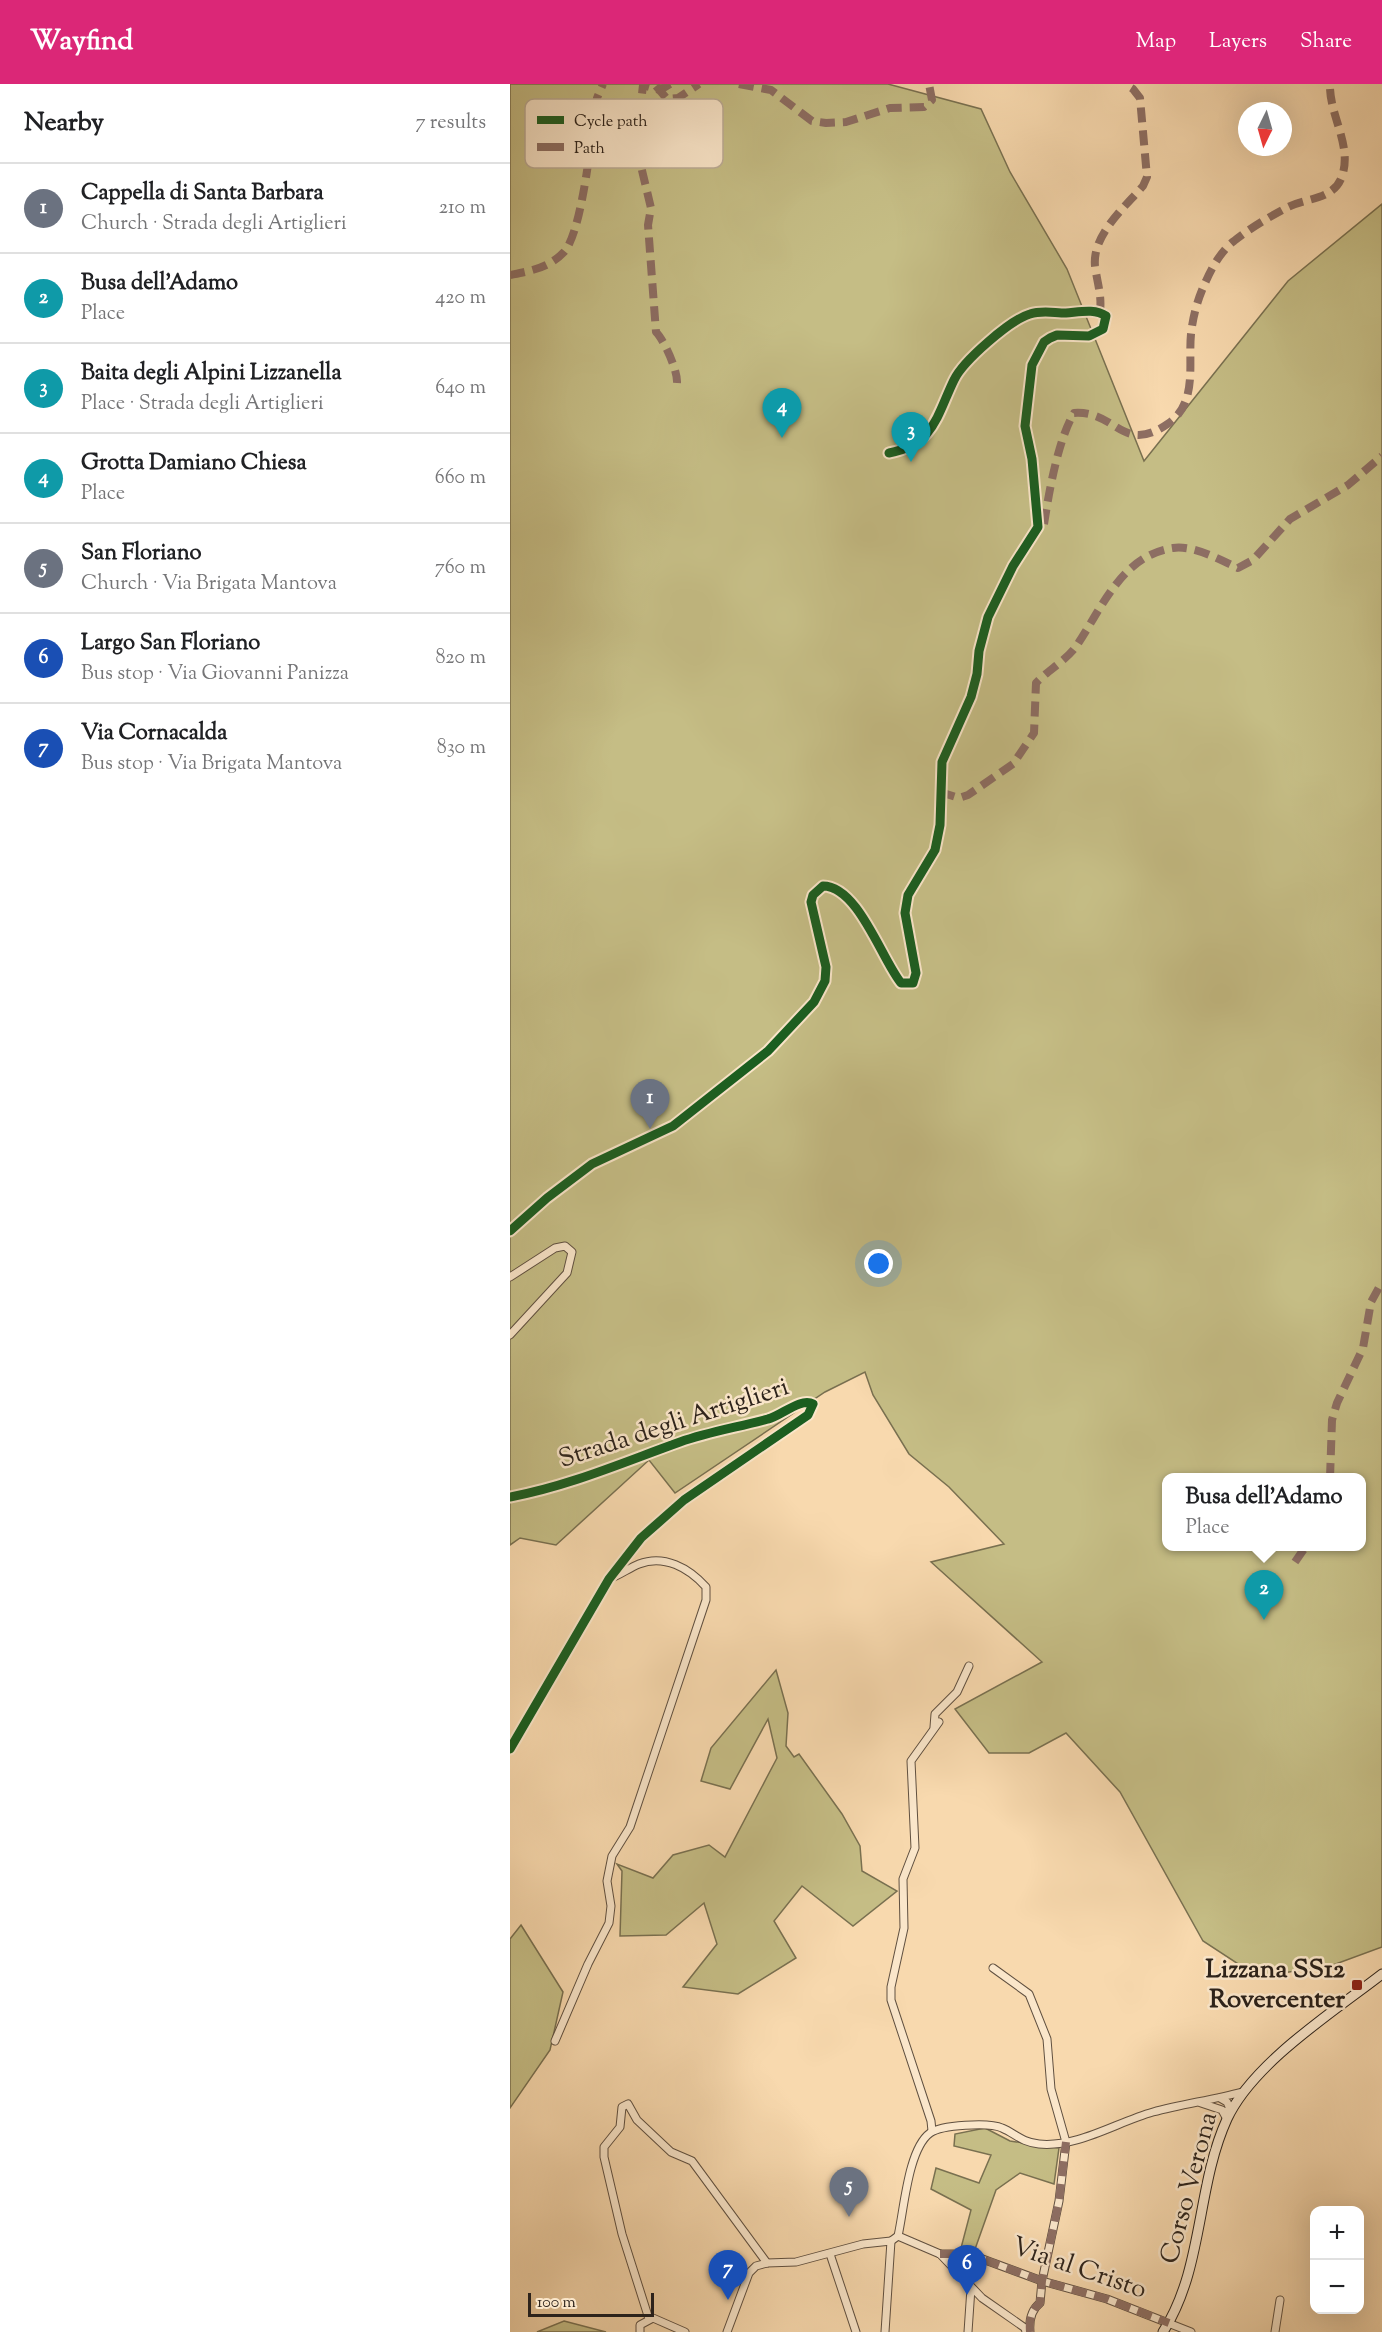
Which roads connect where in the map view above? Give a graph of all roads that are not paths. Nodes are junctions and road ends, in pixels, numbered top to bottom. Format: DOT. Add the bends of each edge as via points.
graph roads {
  1 [pos="889,453"];
  2 [pos="510,1231"];
  3 [pos="510,1277"];
  4 [pos="510,1335"];
  5 [pos="510,1497"];
  6 [pos="609,1579"];
  7 [pos="969,1666"];
  8 [pos="510,1749"];
  9 [pos="993,1968"];
  10 [pos="1382,1974"];
  11 [pos="555,2040"];
  12 [pos="1242,2092"];
  13 [pos="1220,2098"];
  14 [pos="1201,2103"];
  15 [pos="1227,2114"];
  16 [pos="932,2131"];
  17 [pos="1066,2142"];
  18 [pos="898,2236"];
  19 [pos="891,2241"];
  20 [pos="830,2254"];
  21 [pos="940,2254"];
  22 [pos="767,2263"];
  23 [pos="1042,2281"];
  24 [pos="971,2288"];
  25 [pos="1280,2300"];
  26 [pos="649,2319"];
  27 [pos="1169,2323"];
  28 [pos="640,2332"];
  29 [pos="685,2332"];
  30 [pos="727,2332"];
  31 [pos="856,2332"];
  32 [pos="885,2332"];
  33 [pos="968,2332"];
  34 [pos="1028,2332"];
  35 [pos="1163,2332"];
  36 [pos="1191,2332"];
  37 [pos="1275,2332"];
  1 -- 2 [label="street" via="918,444 934,423 955,377 991,340 1021,318 1040,312 1094,311 1106,316 1103,328 1089,336 1050,338 1032,365 1025,426 1038,527 1012,566 988,617 971,696 942,762 940,825 935,850 908,895 905,913 916,973 913,983 901,983 871,930 849,902 835,888 820,888 811,902 826,967 825,981 814,1002 768,1051 673,1126 592,1164"];
  3 -- 4 [label="street" via="555,1248 565,1246 572,1252 567,1273"];
  5 -- 6 [label="street, Strada degli Artiglieri" via="604,1471 682,1441 772,1418 812,1402 814,1407 808,1415 664,1515"];
  6 -- 8 [label="street, Strada degli Artiglieri"];
  6 -- 11 [label="street" via="640,1564 660,1560 697,1576 706,1587 706,1600 630,1827 612,1856 607,1881 609,1923"];
  7 -- 16 [label="street" via="961,1674 953,1697 935,1714 936,1725 911,1761 915,1848 903,1879 904,1928 891,1988 891,2000"];
  9 -- 17 [label="street" via="1029,1995 1033,2003 1047,2039 1051,2089"];
  10 -- 12 [label="main road, Corso Verona" via="1266,2066"];
  12 -- 13 [label="street"];
  12 -- 15 [label="main road, Corso Verona"];
  13 -- 14 [label="street"];
  13 -- 15 [label="street" via="1227,2102"];
  14 -- 15 [label="street"];
  14 -- 17 [label="street" via="1153,2112"];
  15 -- 27 [label="main road, Corso Verona" via="1184,2290"];
  16 -- 17 [label="street" via="984,2124 1040,2144"];
  16 -- 18 [label="street" via="923,2139 914,2159"];
  17 -- 23 [label="street" via="1059,2201"];
  18 -- 19 [label="street"];
  18 -- 21 [label="street"];
  19 -- 20 [label="street"];
  19 -- 32 [label="street"];
  20 -- 22 [label="street" via="796,2262"];
  20 -- 31 [label="street"];
  21 -- 23 [label="street, Via al Cristo" via="969,2254"];
  21 -- 24 [label="street"];
  22 -- 26 [label="street" via="692,2161 671,2152 637,2120 628,2104 622,2107 620,2127 604,2146 604,2157 622,2234"];
  22 -- 30 [label="street" via="749,2273"];
  23 -- 27 [label="street, Via al Cristo" via="1107,2299"];
  23 -- 34 [label="street" via="1040,2303 1034,2308"];
  24 -- 33 [label="street"];
  24 -- 34 [label="street"];
  25 -- 37 [label="street"];
  26 -- 28 [label="street" via="640,2325"];
  26 -- 29 [label="street"];
  27 -- 35 [label="main road, Corso Verona"];
  27 -- 36 [label="street, Via al Cristo"];
}
